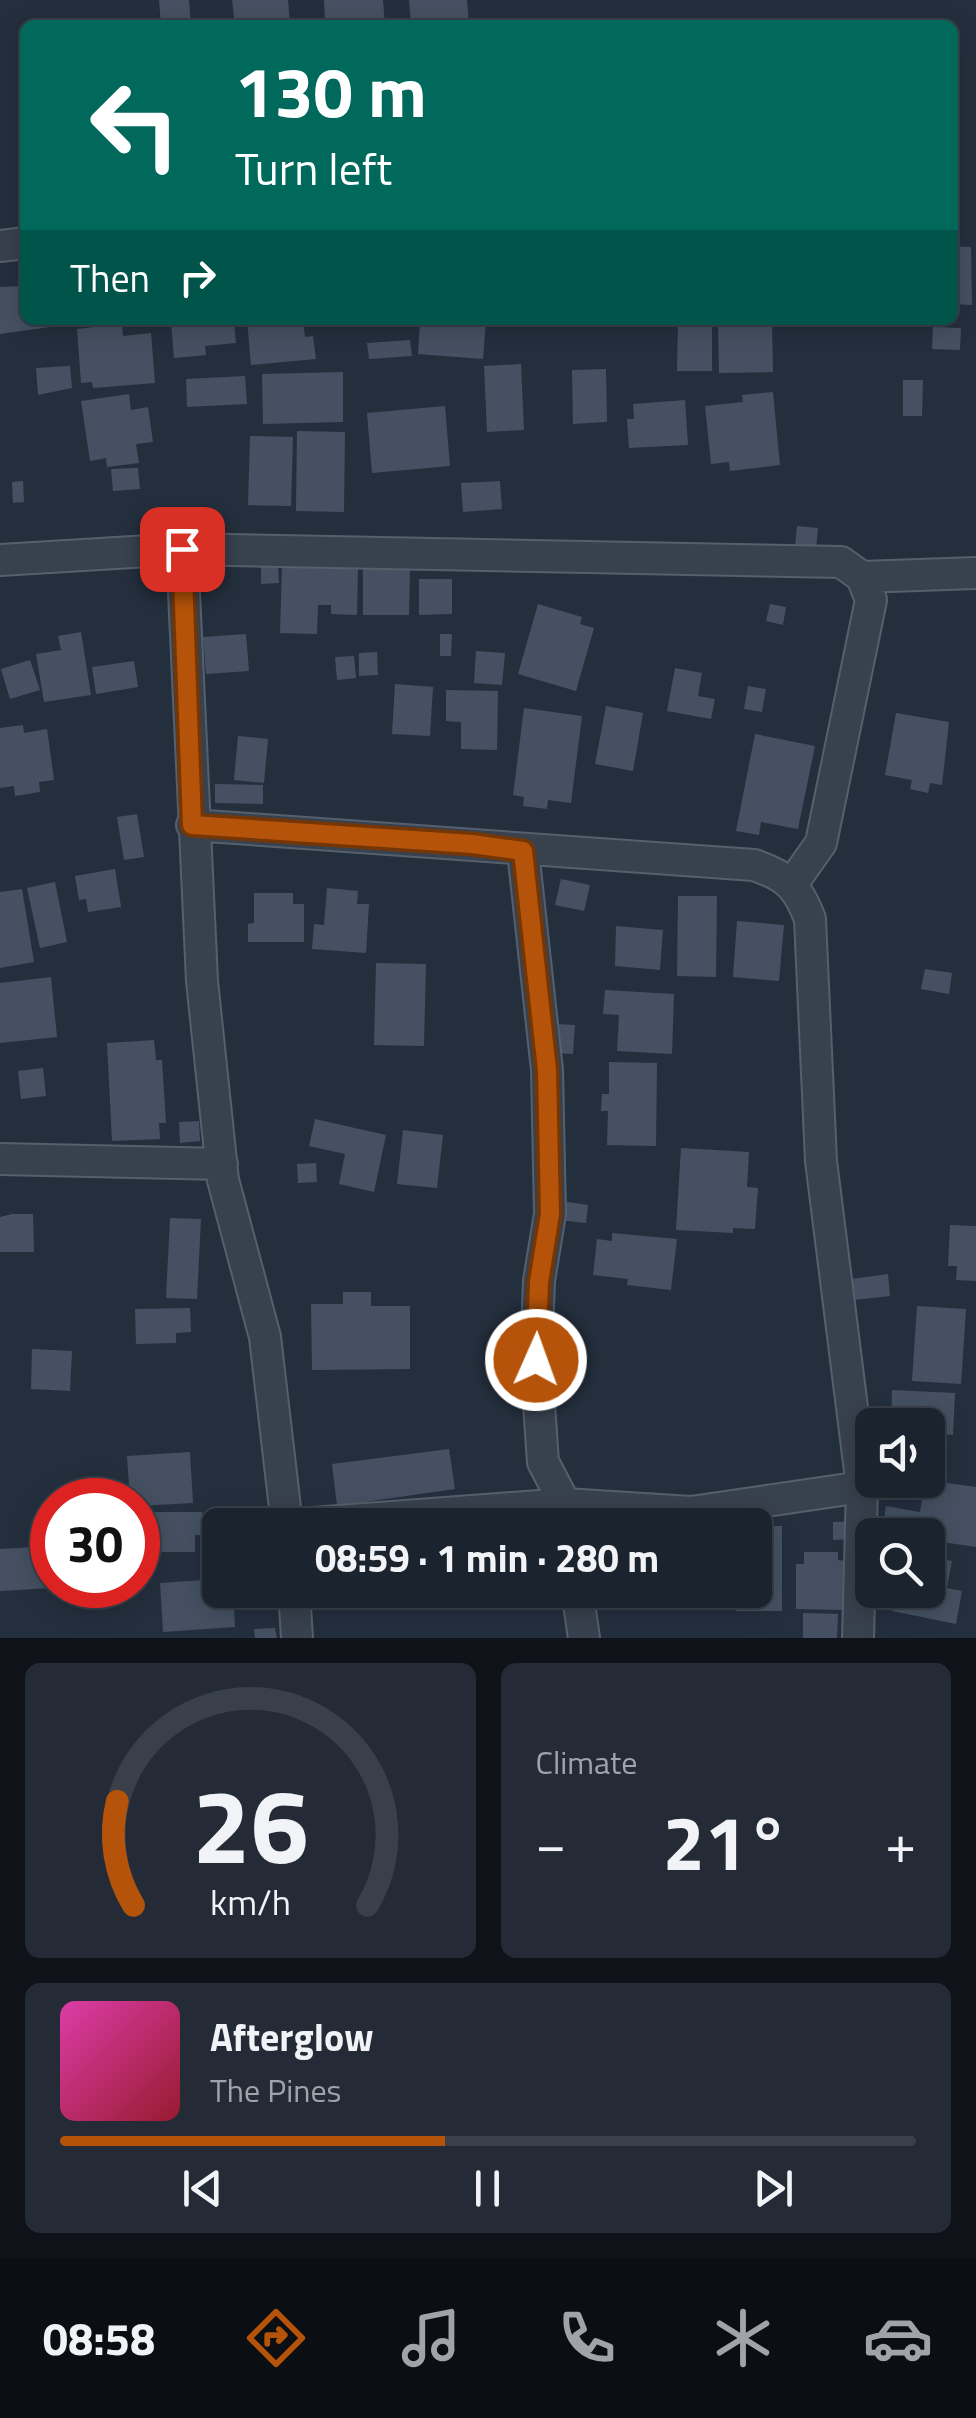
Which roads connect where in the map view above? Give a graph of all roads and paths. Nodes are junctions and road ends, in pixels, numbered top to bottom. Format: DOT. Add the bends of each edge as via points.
graph roads {
  1 [pos="182,549"];
  2 [pos="0,560"];
  3 [pos="976,573"];
  4 [pos="862,577"];
  5 [pos="192,825"];
  6 [pos="523,851"];
  7 [pos="792,884"];
  8 [pos="0,1159"];
  9 [pos="222,1164"];
  10 [pos="855,1433"];
  11 [pos="855,1488"];
  12 [pos="862,1498"];
  13 [pos="284,1508"];
  14 [pos="563,1508"];
  15 [pos="718,1508"];
  16 [pos="295,1608"];
  17 [pos="580,1608"];
  18 [pos="297,1638"];
  19 [pos="584,1638"];
  20 [pos="858,1638"];
  1 -- 2 [label="street"];
  1 -- 4 [label="street" via="841,562"];
  1 -- 5 [label="street"];
  3 -- 4 [label="street"];
  4 -- 7 [label="street" via="871,600 821,844"];
  5 -- 6 [label="street"];
  5 -- 9 [label="street"];
  6 -- 7 [label="street" via="754,866"];
  6 -- 14 [label="street" via="547,1070 550,1214 536,1360 543,1462"];
  7 -- 10 [label="street" via="810,920 820,1161"];
  8 -- 9 [label="street"];
  9 -- 13 [label="street" via="265,1337"];
  11 -- 15 [label="street"];
  12 -- 20 [label="street"];
  16 -- 18 [label="street"];
  17 -- 19 [label="street"];
}
